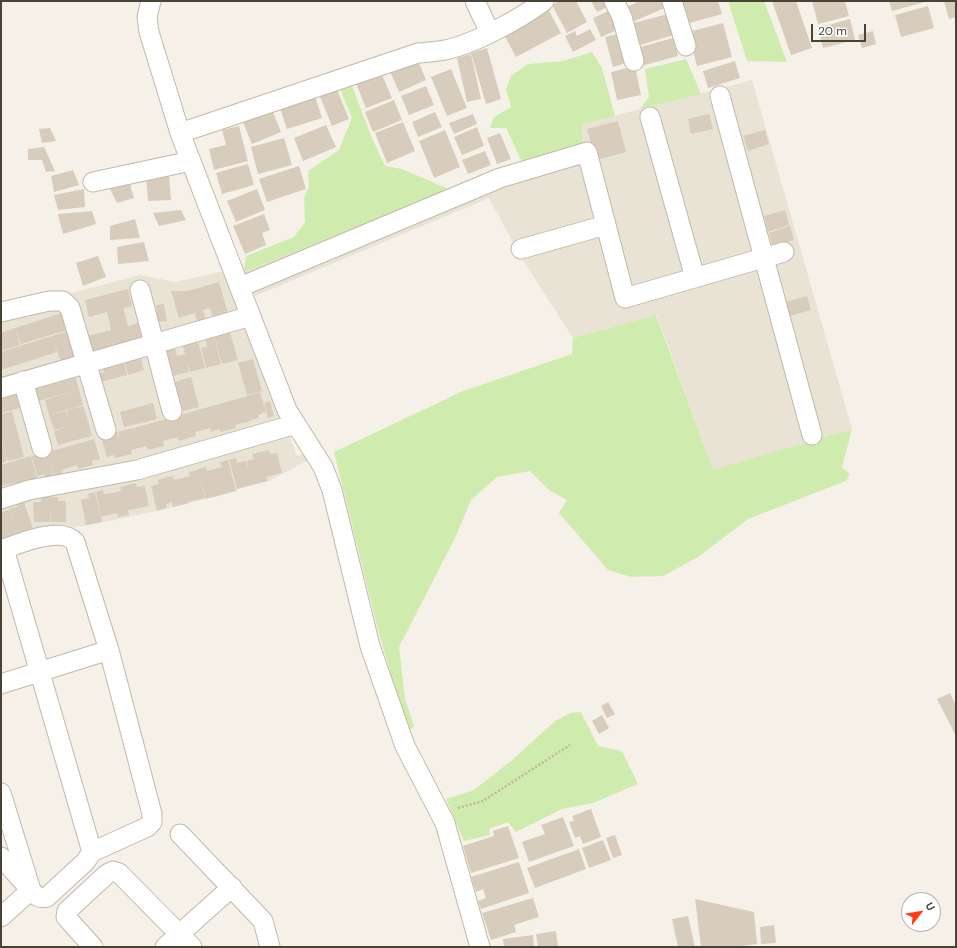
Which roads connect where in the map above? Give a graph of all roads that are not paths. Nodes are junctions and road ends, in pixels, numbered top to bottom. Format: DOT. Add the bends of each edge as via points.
graph roads {
  1 [pos="151,1"];
  2 [pos="475,1"];
  3 [pos="544,1"];
  4 [pos="614,1"];
  5 [pos="672,1"];
  6 [pos="490,33"];
  7 [pos="686,46"];
  8 [pos="634,61"];
  9 [pos="720,96"];
  10 [pos="650,117"];
  11 [pos="180,133"];
  12 [pos="191,161"];
  13 [pos="92,182"];
  14 [pos="606,225"];
  15 [pos="521,249"];
  16 [pos="784,252"];
  17 [pos="764,258"];
  18 [pos="695,278"];
  19 [pos="240,287"];
  20 [pos="140,290"];
  21 [pos="1,312"];
  22 [pos="251,316"];
  23 [pos="154,344"];
  24 [pos="86,363"];
  25 [pos="23,381"];
  26 [pos="1,388"];
  27 [pos="172,412"];
  28 [pos="296,424"];
  29 [pos="106,430"];
  30 [pos="812,435"];
  31 [pos="42,448"];
  32 [pos="1,498"];
  33 [pos="3,549"];
  34 [pos="109,650"];
  35 [pos="40,672"];
  36 [pos="1,684"];
  37 [pos="1,793"];
  38 [pos="180,834"];
  39 [pos="92,852"];
  40 [pos="1,858"];
  41 [pos="232,887"];
  42 [pos="31,890"];
  43 [pos="1,917"];
  44 [pos="185,940"];
  45 [pos="93,947"];
  46 [pos="165,947"];
  47 [pos="270,947"];
  48 [pos="480,947"];
  1 -- 11 [label="street" via="147,17 148,32"];
  2 -- 6 [label="street"];
  3 -- 6 [label="street"];
  4 -- 8 [label="street" via="622,17"];
  5 -- 7 [label="street"];
  6 -- 11 [label="street" via="445,50 410,55"];
  9 -- 17 [label="street"];
  10 -- 18 [label="street"];
  11 -- 12 [label="street"];
  12 -- 13 [label="street"];
  12 -- 19 [label="street"];
  14 -- 15 [label="street"];
  14 -- 18 [label="street" via="625,298"];
  14 -- 19 [label="street" via="587,152 500,178"];
  16 -- 17 [label="street"];
  17 -- 18 [label="street"];
  17 -- 30 [label="street"];
  19 -- 22 [label="street"];
  20 -- 23 [label="street"];
  21 -- 24 [label="street" via="49,301 63,301 70,308"];
  22 -- 23 [label="street"];
  22 -- 28 [label="street" via="287,410"];
  23 -- 24 [label="street"];
  23 -- 27 [label="street"];
  24 -- 25 [label="street"];
  24 -- 29 [label="street"];
  25 -- 26 [label="street"];
  25 -- 31 [label="street"];
  28 -- 32 [label="street" via="136,470"];
  28 -- 48 [label="street" via="323,467 332,490 370,646 405,746 445,823"];
  33 -- 34 [label="street" via="35,538 64,535 70,537 74,542"];
  33 -- 35 [label="street"];
  34 -- 35 [label="street"];
  34 -- 39 [label="street" via="152,822 147,827"];
  35 -- 36 [label="street"];
  35 -- 39 [label="street"];
  37 -- 42 [label="street"];
  38 -- 41 [label="street"];
  39 -- 42 [label="street" via="85,862 47,896 42,898"];
  40 -- 42 [label="street"];
  41 -- 44 [label="street"];
  41 -- 47 [label="street" via="263,921"];
  42 -- 43 [label="street"];
  44 -- 45 [label="street" via="118,873 113,871 67,911 66,917"];
  44 -- 46 [label="street"];
}
